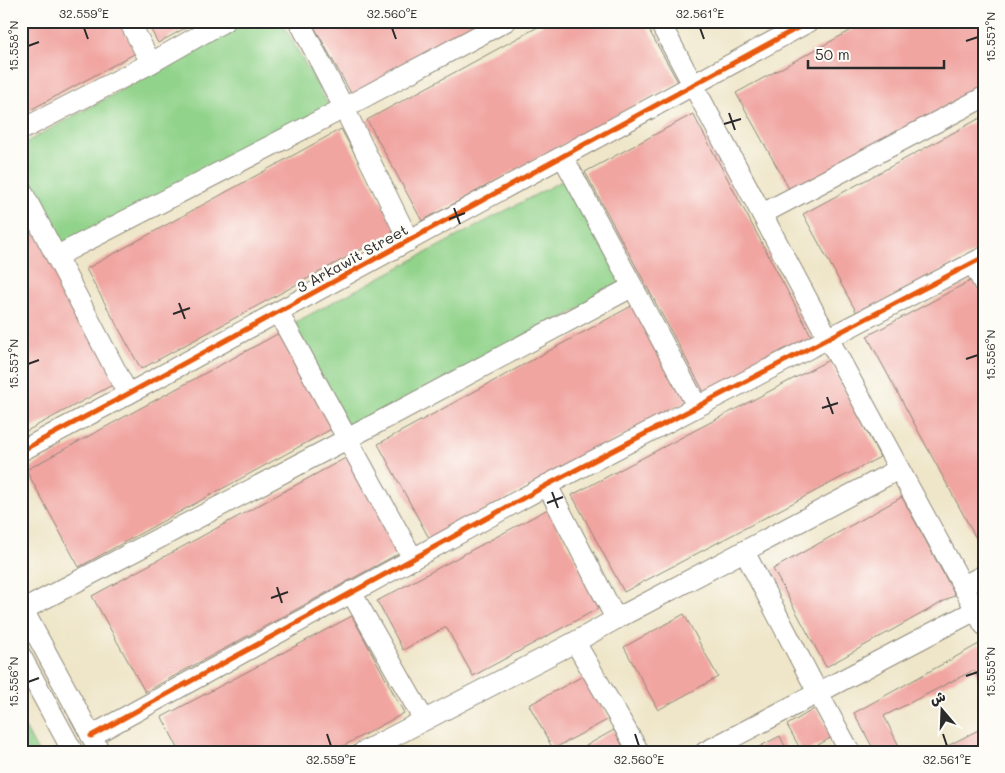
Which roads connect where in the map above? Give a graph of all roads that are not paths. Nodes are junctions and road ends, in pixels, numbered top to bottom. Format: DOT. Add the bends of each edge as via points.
graph roads {
  1 [pos="129,21"];
  2 [pos="225,21"];
  3 [pos="299,21"];
  4 [pos="506,21"];
  5 [pos="659,21"];
  6 [pos="810,21"];
  7 [pos="151,63"];
  8 [pos="693,85"];
  9 [pos="984,97"];
  10 [pos="344,108"];
  11 [pos="21,130"];
  12 [pos="562,157"];
  13 [pos="21,189"];
  14 [pos="762,214"];
  15 [pos="408,241"];
  16 [pos="57,256"];
  17 [pos="978,260"];
  18 [pos="984,284"];
  19 [pos="632,287"];
  20 [pos="278,312"];
  21 [pos="828,338"];
  22 [pos="128,394"];
  23 [pos="697,406"];
  24 [pos="347,440"];
  25 [pos="21,451"];
  26 [pos="899,469"];
  27 [pos="547,485"];
  28 [pos="744,551"];
  29 [pos="413,559"];
  30 [pos="984,575"];
  31 [pos="963,586"];
  32 [pos="351,592"];
  33 [pos="22,608"];
  34 [pos="980,617"];
  35 [pos="616,619"];
  36 [pos="575,642"];
  37 [pos="21,656"];
  38 [pos="818,693"];
  39 [pos="424,720"];
  40 [pos="96,744"];
  41 [pos="73,752"];
  42 [pos="363,752"];
  43 [pos="639,752"];
  44 [pos="705,752"];
  45 [pos="850,752"];
  1 -- 7 [label="street"];
  2 -- 7 [label="street"];
  3 -- 10 [label="street"];
  4 -- 10 [label="street"];
  5 -- 8 [label="street"];
  6 -- 8 [label="street, 3 Arkawit Street"];
  7 -- 11 [label="street"];
  8 -- 12 [label="street, 3 Arkawit Street"];
  8 -- 14 [label="street"];
  9 -- 14 [label="street"];
  10 -- 15 [label="street"];
  10 -- 16 [label="street"];
  12 -- 15 [label="street, 3 Arkawit Street"];
  12 -- 19 [label="street"];
  13 -- 16 [label="street"];
  14 -- 21 [label="street"];
  15 -- 20 [label="street, 3 Arkawit Street"];
  16 -- 22 [label="street"];
  17 -- 18 [label="street"];
  17 -- 21 [label="street"];
  19 -- 23 [label="street"];
  19 -- 24 [label="street"];
  20 -- 22 [label="street, 3 Arkawit Street"];
  20 -- 24 [label="street"];
  21 -- 23 [label="street"];
  21 -- 26 [label="street"];
  22 -- 25 [label="street, 3 Arkawit Street"];
  23 -- 27 [label="street"];
  24 -- 29 [label="street"];
  24 -- 33 [label="street"];
  26 -- 28 [label="street"];
  26 -- 31 [label="street"];
  27 -- 29 [label="street"];
  27 -- 35 [label="street"];
  28 -- 35 [label="street"];
  28 -- 38 [label="street"];
  29 -- 32 [label="street"];
  30 -- 31 [label="street"];
  31 -- 34 [label="street"];
  32 -- 39 [label="street"];
  32 -- 40 [label="street"];
  33 -- 40 [label="street"];
  34 -- 38 [label="street"];
  35 -- 36 [label="street"];
  36 -- 39 [label="street"];
  36 -- 43 [label="street"];
  37 -- 41 [label="street"];
  38 -- 44 [label="street"];
  38 -- 45 [label="street"];
  39 -- 42 [label="street"];
}
